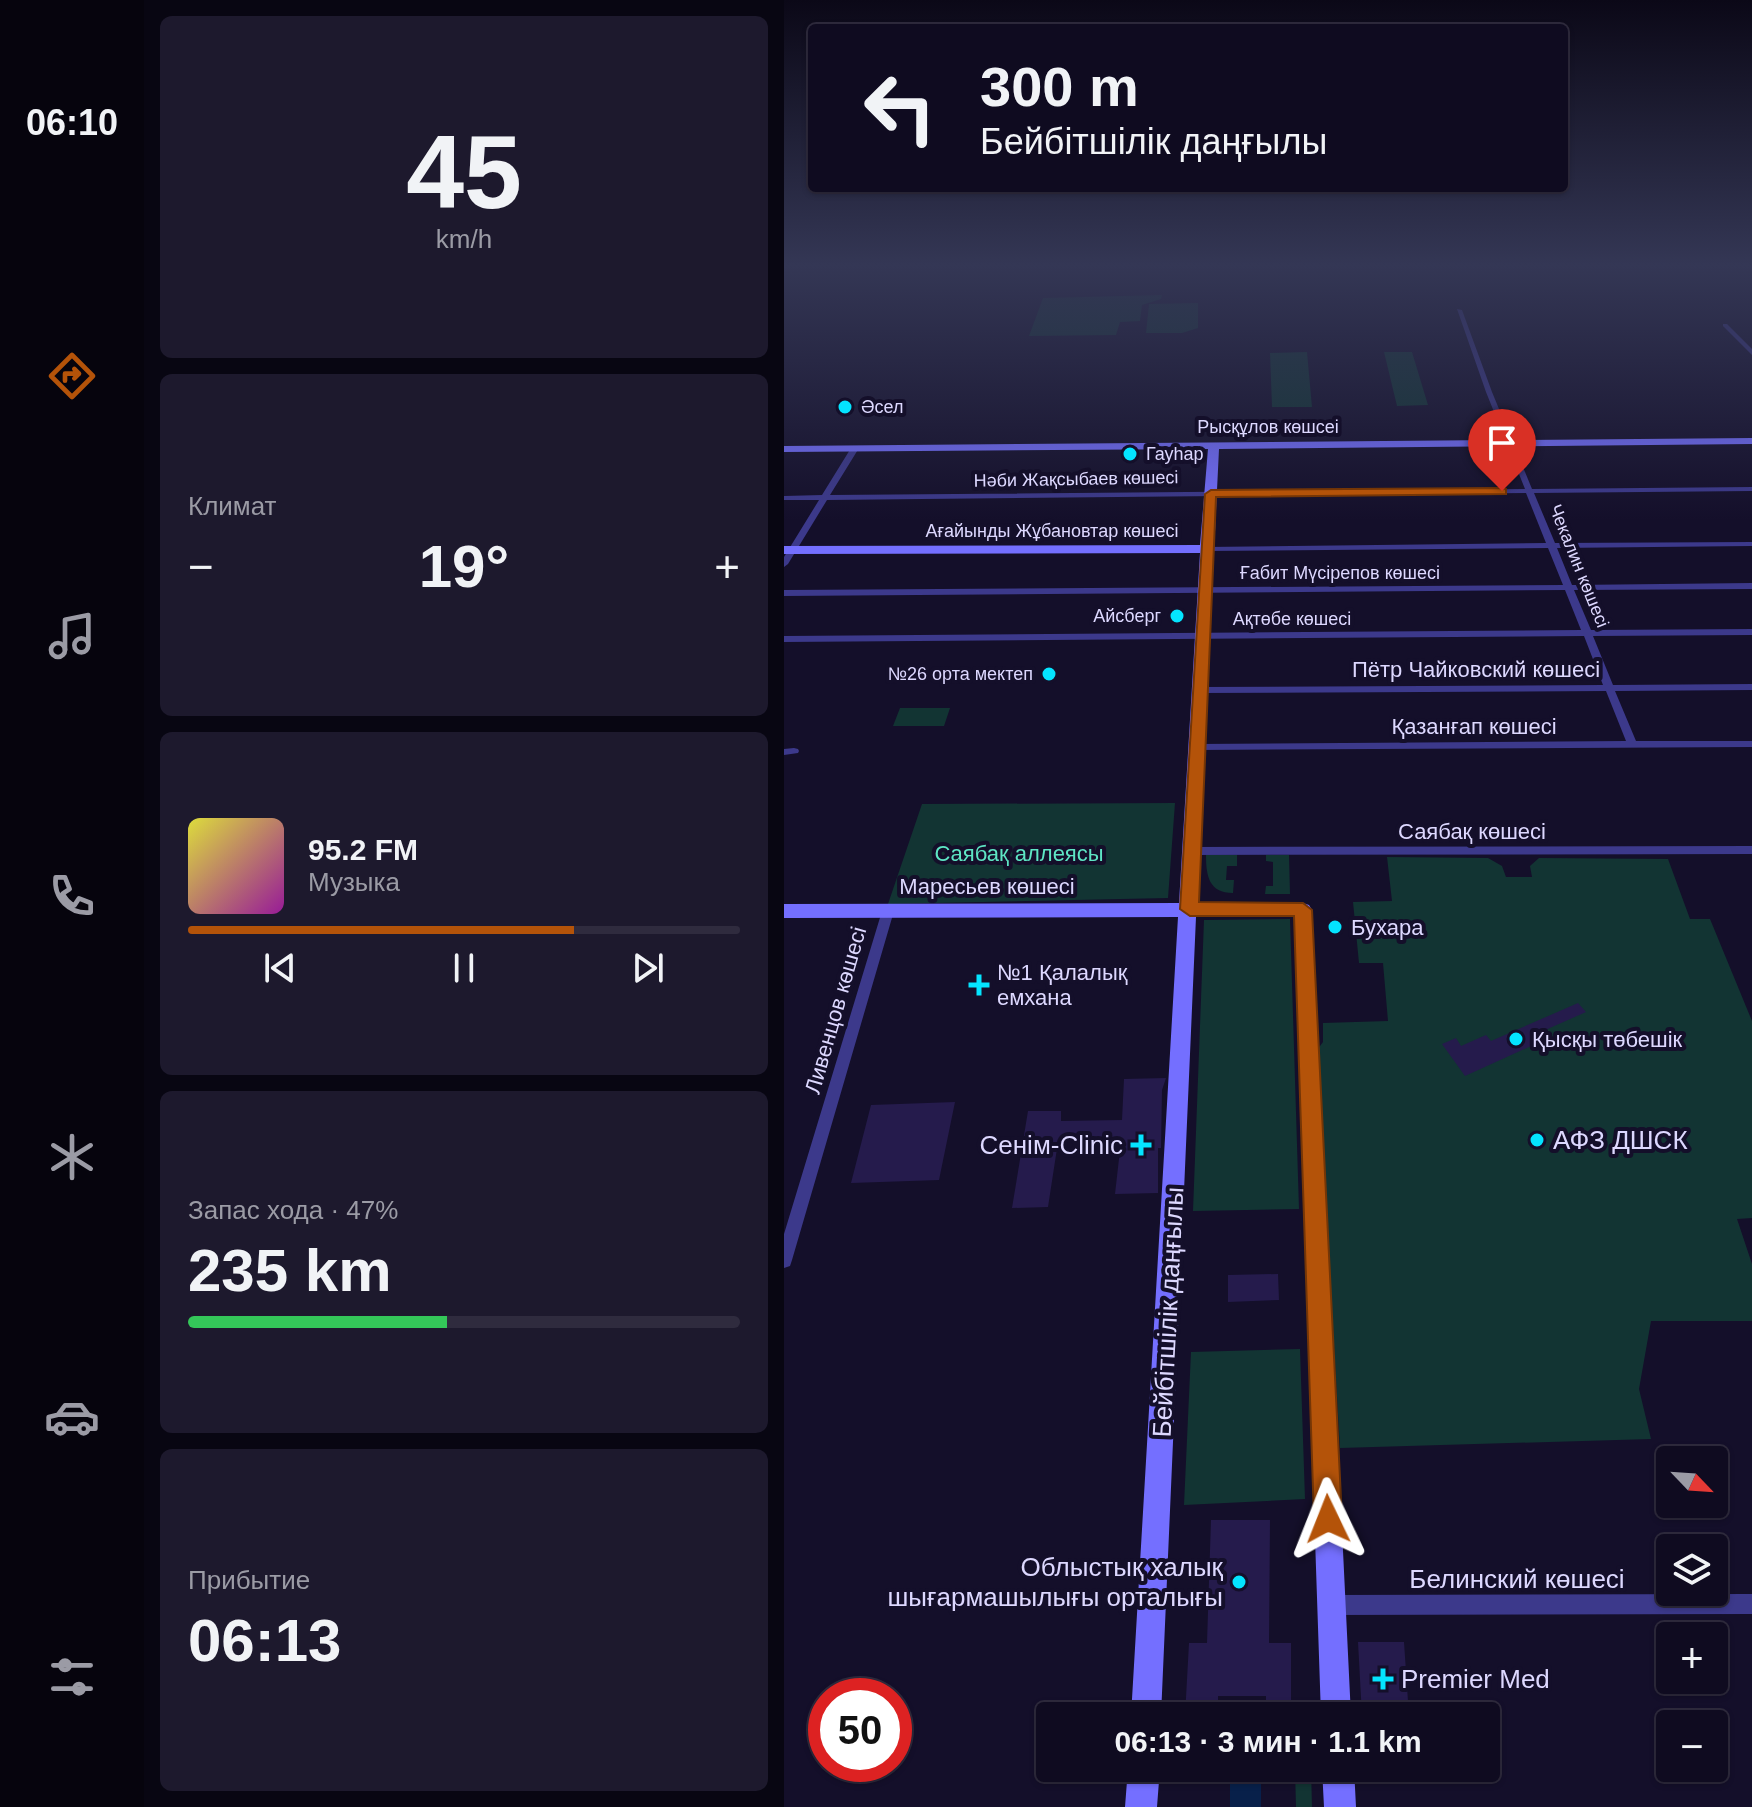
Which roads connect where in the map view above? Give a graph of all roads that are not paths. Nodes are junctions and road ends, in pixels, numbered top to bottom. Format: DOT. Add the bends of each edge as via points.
graph roads {
  1 [pos="1475,351"];
  2 [pos="1752,441"];
  3 [pos="1510,444"];
  4 [pos="1214,446"];
  5 [pos="855,448"];
  6 [pos="784,449"];
  7 [pos="1752,489"];
  8 [pos="1531,491"];
  9 [pos="1211,494"];
  10 [pos="784,498"];
  11 [pos="825,498"];
  12 [pos="1752,544"];
  13 [pos="1554,545"];
  14 [pos="1206,549"];
  15 [pos="788,550"];
  16 [pos="784,564"];
  17 [pos="1752,586"];
  18 [pos="1571,588"];
  19 [pos="1204,589"];
  20 [pos="784,593"];
  21 [pos="1752,632"];
  22 [pos="1202,635"];
  23 [pos="1590,635"];
  24 [pos="784,639"];
  25 [pos="1752,687"];
  26 [pos="1611,689"];
  27 [pos="1200,690"];
  28 [pos="1752,744"];
  29 [pos="1633,746"];
  30 [pos="1197,747"];
  31 [pos="1752,850"];
  32 [pos="1192,851"];
  33 [pos="1190,909"];
  34 [pos="784,911"];
  35 [pos="888,911"];
  36 [pos="784,1260"];
  37 [pos="1752,1604"];
  38 [pos="1331,1605"];
  39 [pos="1147,1702"];
  40 [pos="1335,1702"];
  41 [pos="1143,1782"];
  42 [pos="1339,1782"];
  43 [pos="1141,1807"];
  44 [pos="1340,1807"];
  1 -- 3 [label="street, Чекалин көшесі"];
  2 -- 3 [label="street, Рысқұлов көшсеі"];
  3 -- 4 [label="street, Рысқұлов көшсеі"];
  3 -- 8 [label="street, Чекалин көшесі"];
  4 -- 5 [label="street, Рысқұлов көшсеі"];
  4 -- 9 [label="street, Бейбітшілік даңғылы"];
  5 -- 6 [label="street, Рысқұлов көшсеі"];
  5 -- 11 [label="street"];
  7 -- 8 [label="street, Нәби Жақсыбаев көшесі"];
  8 -- 9 [label="street, Нәби Жақсыбаев көшесі"];
  8 -- 13 [label="street, Чекалин көшесі"];
  9 -- 11 [label="street, Нәби Жақсыбаев көшесі"];
  9 -- 14 [label="street, Бейбітшілік даңғылы"];
  10 -- 11 [label="street, Нәби Жақсыбаев көшесі"];
  11 -- 15 [label="street"];
  12 -- 13 [label="street, Ағайынды Жұбановтар көшесі"];
  13 -- 14 [label="street, Ағайынды Жұбановтар көшесі"];
  13 -- 18 [label="street, Чекалин көшесі"];
  14 -- 15 [label="street, Ағайынды Жұбановтар көшесі"];
  14 -- 19 [label="street, Бейбітшілік даңғылы"];
  15 -- 16 [label="street"];
  17 -- 18 [label="street, Ғабит Мүсірепов көшесі"];
  18 -- 19 [label="street, Ғабит Мүсірепов көшесі"];
  18 -- 23 [label="street, Чекалин көшесі"];
  19 -- 20 [label="street, Ғабит Мүсірепов көшесі"];
  19 -- 22 [label="street, Бейбітшілік даңғылы"];
  21 -- 23 [label="street, Ақтөбе көшесі"];
  22 -- 23 [label="street, Ақтөбе көшесі"];
  22 -- 24 [label="street, Ақтөбе көшесі"];
  22 -- 27 [label="street, Бейбітшілік даңғылы"];
  23 -- 26 [label="street, Чекалин көшесі"];
  25 -- 26 [label="street, Пётр Чайковский көшесі"];
  26 -- 27 [label="street, Пётр Чайковский көшесі"];
  26 -- 29 [label="street, Чекалин көшесі"];
  27 -- 30 [label="street, Бейбітшілік даңғылы"];
  28 -- 29 [label="street, Қазанғап көшесі"];
  29 -- 30 [label="street, Қазанғап көшесі"];
  30 -- 32 [label="street, Бейбітшілік даңғылы"];
  31 -- 32 [label="street, Саябақ көшесі"];
  32 -- 33 [label="street, Бейбітшілік даңғылы"];
  33 -- 35 [label="street, Маресьев көшесі"];
  33 -- 38 [label="street" via="1303,910"];
  33 -- 39 [label="street, Бейбітшілік даңғылы"];
  34 -- 35 [label="street, Маресьев көшесі"];
  35 -- 36 [label="street, Ливенцов көшесі"];
  37 -- 38 [label="street, Белинский көшесі"];
  38 -- 40 [label="street"];
  41 -- 43 [label="street"];
  42 -- 44 [label="street"];
}
